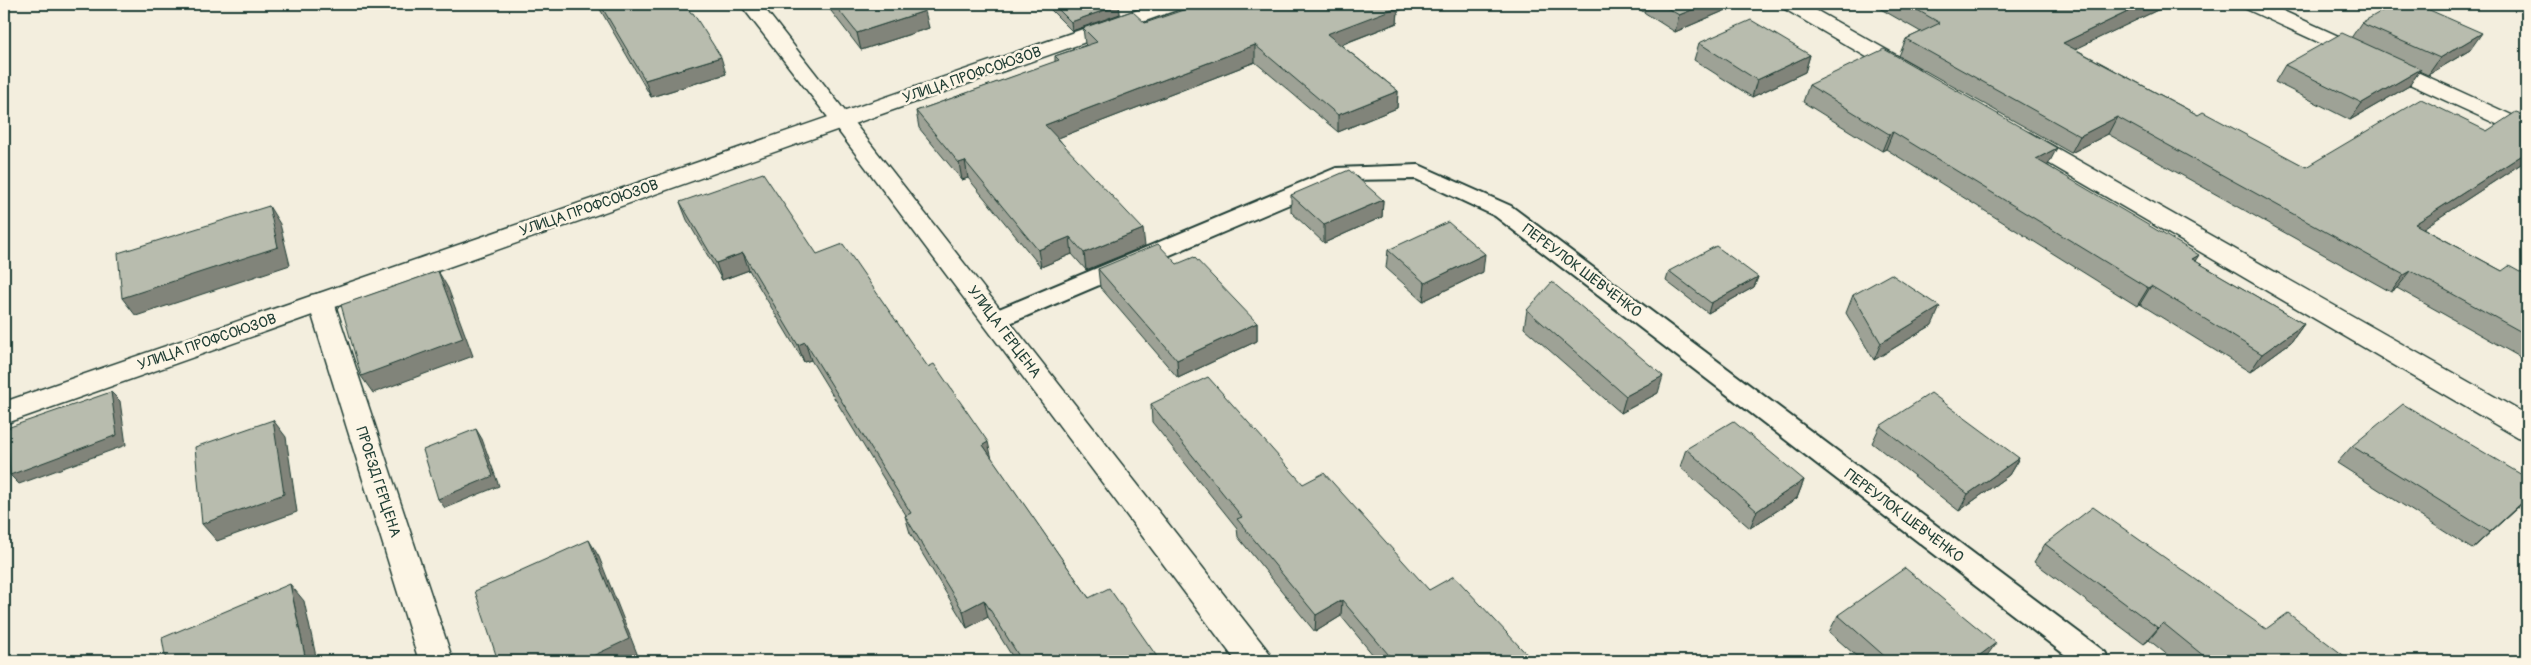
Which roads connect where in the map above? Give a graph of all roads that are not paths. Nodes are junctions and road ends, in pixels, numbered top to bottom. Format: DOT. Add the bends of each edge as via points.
graph roads {
  1 [pos="750,4"];
  2 [pos="1175,4"];
  3 [pos="1790,4"];
  4 [pos="2251,4"];
  5 [pos="1927,83"];
  6 [pos="842,120"];
  7 [pos="2004,128"];
  8 [pos="2527,131"];
  9 [pos="321,302"];
  10 [pos="995,320"];
  11 [pos="4,413"];
  12 [pos="2527,429"];
  13 [pos="436,661"];
  14 [pos="1256,661"];
  15 [pos="2096,661"];
  1 -- 6 [label="street, УЛИЦА ГЕРЦЕНА"];
  2 -- 6 [label="street, УЛИЦА ПРОФСОЮЗОВ"];
  3 -- 5 [label="street"];
  4 -- 8 [label="street"];
  6 -- 9 [label="street, УЛИЦА ПРОФСОЮЗОВ"];
  6 -- 10 [label="street, УЛИЦА ГЕРЦЕНА"];
  7 -- 12 [label="street"];
  9 -- 11 [label="street, УЛИЦА ПРОФСОЮЗОВ"];
  9 -- 13 [label="street, ПРОЕЗД ГЕРЦЕНА"];
  10 -- 14 [label="street, УЛИЦА ГЕРЦЕНА"];
  10 -- 15 [label="lane, ПЕРЕУЛОК ШЕВЧЕНКО" via="1343,173 1419,172 1503,211"];
}
